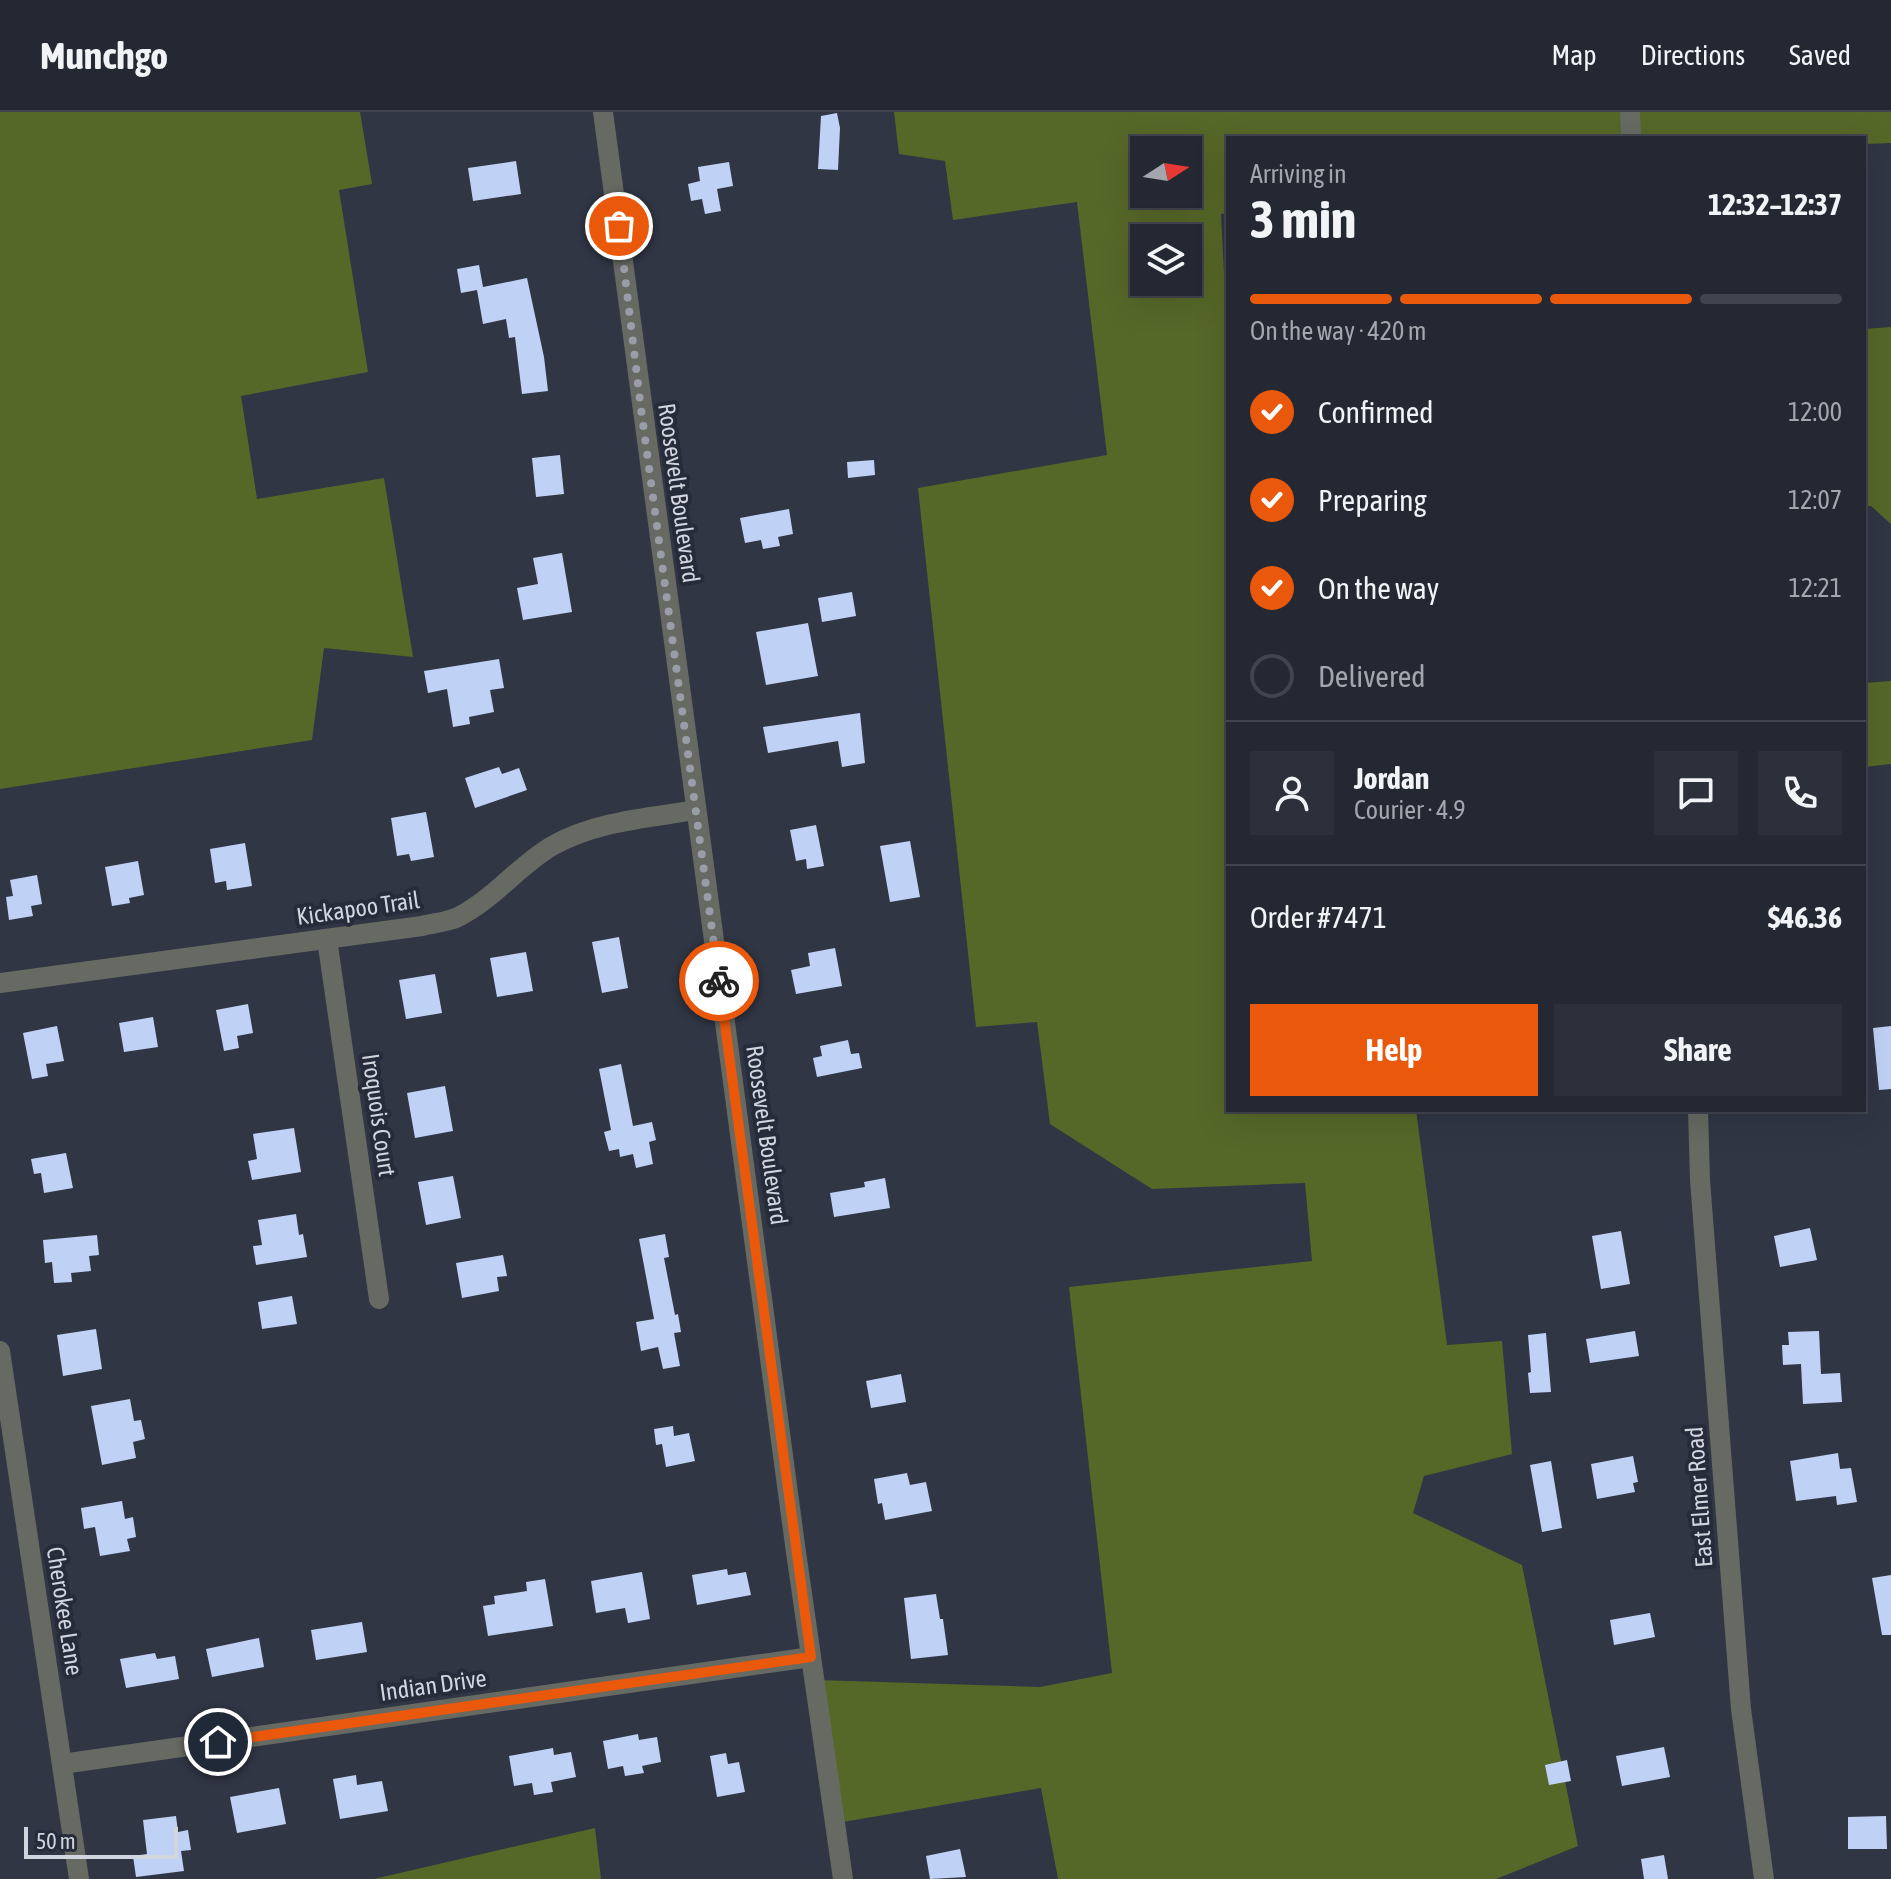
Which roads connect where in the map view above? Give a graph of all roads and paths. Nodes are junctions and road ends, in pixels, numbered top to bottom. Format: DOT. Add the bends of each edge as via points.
graph roads {
  1 [pos="603,112"];
  2 [pos="1630,112"];
  3 [pos="1631,136"];
  4 [pos="696,810"];
  5 [pos="327,939"];
  6 [pos="0,983"];
  7 [pos="1698,1112"];
  8 [pos="379,1299"];
  9 [pos="0,1351"];
  10 [pos="811,1657"];
  11 [pos="62,1764"];
  12 [pos="79,1879"];
  13 [pos="843,1879"];
  14 [pos="1764,1879"];
  1 -- 4 [label="street, Roosevelt Boulevard"];
  2 -- 3 [label="street"];
  4 -- 5 [label="street, Kickapoo Trail" via="593,827 550,847 455,919"];
  4 -- 10 [label="street, Roosevelt Boulevard"];
  5 -- 6 [label="street, Kickapoo Trail"];
  5 -- 8 [label="street, Iroquois Court"];
  7 -- 14 [label="street, East Elmer Road" via="1741,1709"];
  9 -- 11 [label="street, Cherokee Lane"];
  10 -- 11 [label="street, Indian Drive"];
  10 -- 13 [label="street, Roosevelt Boulevard"];
  11 -- 12 [label="street, Cherokee Lane"];
}
